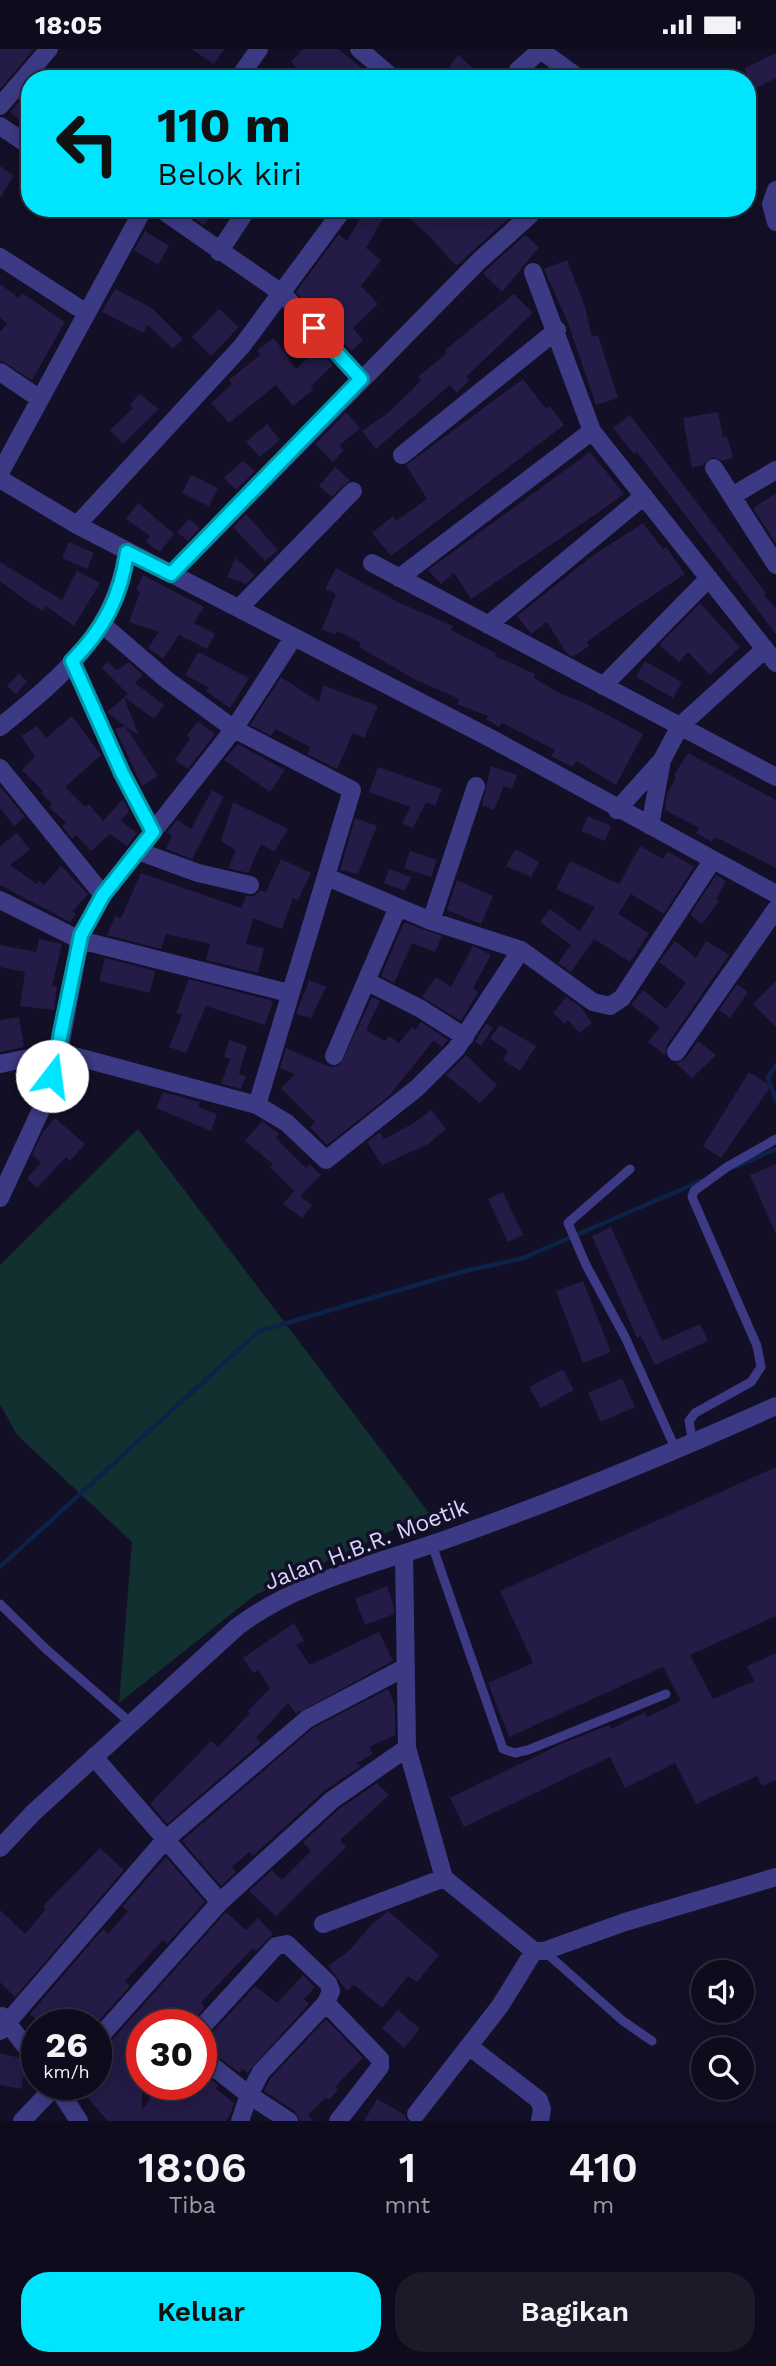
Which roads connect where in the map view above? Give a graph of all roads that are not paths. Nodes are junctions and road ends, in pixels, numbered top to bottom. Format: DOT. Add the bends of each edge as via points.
graph roads {
  1 [pos="49,49"];
  2 [pos="259,49"];
  3 [pos="359,49"];
  4 [pos="541,49"];
  5 [pos="31,70"];
  6 [pos="244,70"];
  7 [pos="384,70"];
  8 [pos="519,70"];
  9 [pos="568,70"];
  10 [pos="21,82"];
  11 [pos="0,106"];
  12 [pos="0,126"];
  13 [pos="21,140"];
  14 [pos="776,190"];
  15 [pos="132,217"];
  16 [pos="171,217"];
  17 [pos="242,217"];
  18 [pos="338,217"];
  19 [pos="528,217"];
  20 [pos="776,222"];
  21 [pos="219,252"];
  22 [pos="0,257"];
  23 [pos="533,272"];
  24 [pos="283,293"];
  25 [pos="85,312"];
  26 [pos="557,330"];
  27 [pos="0,372"];
  28 [pos="361,379"];
  29 [pos="40,399"];
  30 [pos="592,431"];
  31 [pos="402,455"];
  32 [pos="714,468"];
  33 [pos="776,470"];
  34 [pos="0,473"];
  35 [pos="0,479"];
  36 [pos="353,491"];
  37 [pos="644,496"];
  38 [pos="732,496"];
  39 [pos="77,525"];
  40 [pos="127,552"];
  41 [pos="372,563"];
  42 [pos="776,565"];
  43 [pos="171,574"];
  44 [pos="399,578"];
  45 [pos="709,578"];
  46 [pos="239,608"];
  47 [pos="103,625"];
  48 [pos="488,625"];
  49 [pos="293,638"];
  50 [pos="770,656"];
  51 [pos="72,661"];
  52 [pos="603,685"];
  53 [pos="680,726"];
  54 [pos="0,727"];
  55 [pos="234,729"];
  56 [pos="662,760"];
  57 [pos="0,768"];
  58 [pos="776,776"];
  59 [pos="476,786"];
  60 [pos="617,810"];
  61 [pos="650,826"];
  62 [pos="153,832"];
  63 [pos="138,851"];
  64 [pos="712,861"];
  65 [pos="327,877"];
  66 [pos="250,885"];
  67 [pos="776,894"];
  68 [pos="103,895"];
  69 [pos="0,900"];
  70 [pos="398,907"];
  71 [pos="776,909"];
  72 [pos="431,921"];
  73 [pos="80,940"];
  74 [pos="521,950"];
  75 [pos="366,981"];
  76 [pos="289,993"];
  77 [pos="465,1037"];
  78 [pos="59,1052"];
  79 [pos="676,1052"];
  80 [pos="334,1056"];
  81 [pos="0,1065"];
  82 [pos="257,1105"];
  83 [pos="776,1139"];
  84 [pos="630,1169"];
  85 [pos="0,1198"];
  86 [pos="776,1406"];
  87 [pos="685,1446"];
  88 [pos="432,1545"];
  89 [pos="404,1554"];
  90 [pos="1,1605"];
  91 [pos="406,1667"];
  92 [pos="666,1694"];
  93 [pos="131,1723"];
  94 [pos="407,1748"];
  95 [pos="94,1757"];
  96 [pos="164,1840"];
  97 [pos="0,1848"];
  98 [pos="776,1877"];
  99 [pos="444,1878"];
  100 [pos="220,1902"];
  101 [pos="323,1924"];
  102 [pos="539,1951"];
  103 [pos="326,2003"];
  104 [pos="217,2011"];
  105 [pos="2,2022"];
  106 [pos="112,2023"];
  107 [pos="652,2041"];
  108 [pos="21,2043"];
  109 [pos="470,2047"];
  110 [pos="217,2070"];
  111 [pos="249,2095"];
  112 [pos="42,2100"];
  113 [pos="66,2100"];
  114 [pos="416,2114"];
  115 [pos="22,2121"];
  116 [pos="79,2121"];
  117 [pos="240,2121"];
  118 [pos="289,2121"];
  119 [pos="338,2121"];
  120 [pos="540,2121"];
  1 -- 5 [label="street"];
  2 -- 6 [label="street"];
  3 -- 7 [label="street"];
  4 -- 8 [label="street"];
  4 -- 9 [label="street"];
  10 -- 11 [label="street"];
  12 -- 13 [label="street"];
  14 -- 20 [label="street" via="771,204"];
  15 -- 25 [label="street"];
  16 -- 21 [label="street"];
  17 -- 21 [label="street"];
  18 -- 24 [label="street"];
  19 -- 28 [label="street"];
  21 -- 24 [label="street"];
  22 -- 25 [label="street"];
  23 -- 26 [label="street"];
  24 -- 28 [label="street"];
  24 -- 39 [label="street" via="242,346"];
  25 -- 29 [label="street"];
  26 -- 30 [label="street"];
  26 -- 31 [label="street"];
  27 -- 29 [label="street"];
  28 -- 43 [label="street"];
  29 -- 34 [label="street"];
  30 -- 37 [label="street"];
  30 -- 44 [label="street"];
  32 -- 38 [label="street"];
  33 -- 38 [label="street"];
  35 -- 39 [label="street"];
  36 -- 46 [label="street"];
  37 -- 45 [label="street"];
  37 -- 48 [label="street"];
  38 -- 42 [label="street"];
  39 -- 40 [label="street"];
  40 -- 43 [label="street"];
  40 -- 47 [label="street" via="118,597"];
  41 -- 44 [label="street"];
  43 -- 46 [label="street"];
  44 -- 48 [label="street"];
  45 -- 50 [label="street"];
  45 -- 52 [label="street"];
  46 -- 49 [label="street"];
  47 -- 51 [label="street"];
  47 -- 55 [label="street"];
  48 -- 52 [label="street"];
  49 -- 55 [label="street"];
  49 -- 60 [label="street" via="494,740"];
  50 -- 53 [label="street"];
  51 -- 54 [label="street"];
  51 -- 62 [label="street"];
  52 -- 53 [label="street"];
  53 -- 56 [label="street"];
  53 -- 58 [label="street"];
  55 -- 62 [label="street"];
  55 -- 65 [label="street" via="352,790"];
  56 -- 60 [label="street"];
  56 -- 61 [label="street"];
  57 -- 68 [label="street"];
  59 -- 72 [label="street"];
  60 -- 61 [label="street"];
  61 -- 64 [label="street"];
  62 -- 63 [label="street"];
  63 -- 66 [label="street" via="198,873"];
  63 -- 68 [label="street"];
  64 -- 67 [label="street"];
  64 -- 74 [label="street" via="614,1005 593,1002"];
  65 -- 70 [label="street"];
  65 -- 76 [label="street"];
  68 -- 73 [label="street"];
  69 -- 73 [label="street"];
  70 -- 72 [label="street"];
  70 -- 75 [label="street"];
  71 -- 79 [label="street"];
  72 -- 74 [label="street"];
  73 -- 76 [label="street"];
  73 -- 78 [label="street"];
  74 -- 77 [label="street"];
  75 -- 77 [label="street"];
  75 -- 80 [label="street"];
  76 -- 82 [label="street"];
  77 -- 82 [label="street" via="417,1088 325,1160 287,1123"];
  78 -- 81 [label="street"];
  78 -- 82 [label="street"];
  78 -- 85 [label="street" via="45,1101"];
  83 -- 87 [label="lane" via="694,1191 692,1199 757,1346 761,1367 751,1382 695,1413"];
  84 -- 87 [label="lane" via="570,1219 569,1228"];
  86 -- 87 [label="street, Jalan H.B.R. Moetik"];
  87 -- 88 [label="street, Jalan H.B.R. Moetik"];
  88 -- 89 [label="street, Jalan H.B.R. Moetik"];
  88 -- 92 [label="lane" via="503,1749 515,1753 528,1750"];
  89 -- 91 [label="street"];
  89 -- 93 [label="street, Jalan H.B.R. Moetik" via="271,1604 237,1627"];
  90 -- 93 [label="lane"];
  91 -- 94 [label="street"];
  91 -- 96 [label="street" via="307,1719"];
  93 -- 95 [label="street, Jalan H.B.R. Moetik"];
  94 -- 99 [label="street"];
  94 -- 100 [label="street" via="332,1800"];
  95 -- 96 [label="street"];
  95 -- 97 [label="street, Jalan H.B.R. Moetik"];
  96 -- 100 [label="street"];
  96 -- 105 [label="street"];
  98 -- 102 [label="street"];
  99 -- 101 [label="street"];
  99 -- 102 [label="street"];
  100 -- 106 [label="street"];
  102 -- 107 [label="lane"];
  102 -- 109 [label="street"];
  103 -- 104 [label="street" via="331,1991 328,1983 281,1943"];
  103 -- 111 [label="street" via="261,2072"];
  103 -- 119 [label="street" via="378,2054 381,2063"];
  105 -- 108 [label="street"];
  109 -- 114 [label="street"];
  109 -- 120 [label="street" via="538,2100"];
  110 -- 111 [label="street"];
  111 -- 117 [label="street"];
  111 -- 118 [label="street"];
  112 -- 115 [label="street"];
  113 -- 116 [label="street"];
}
